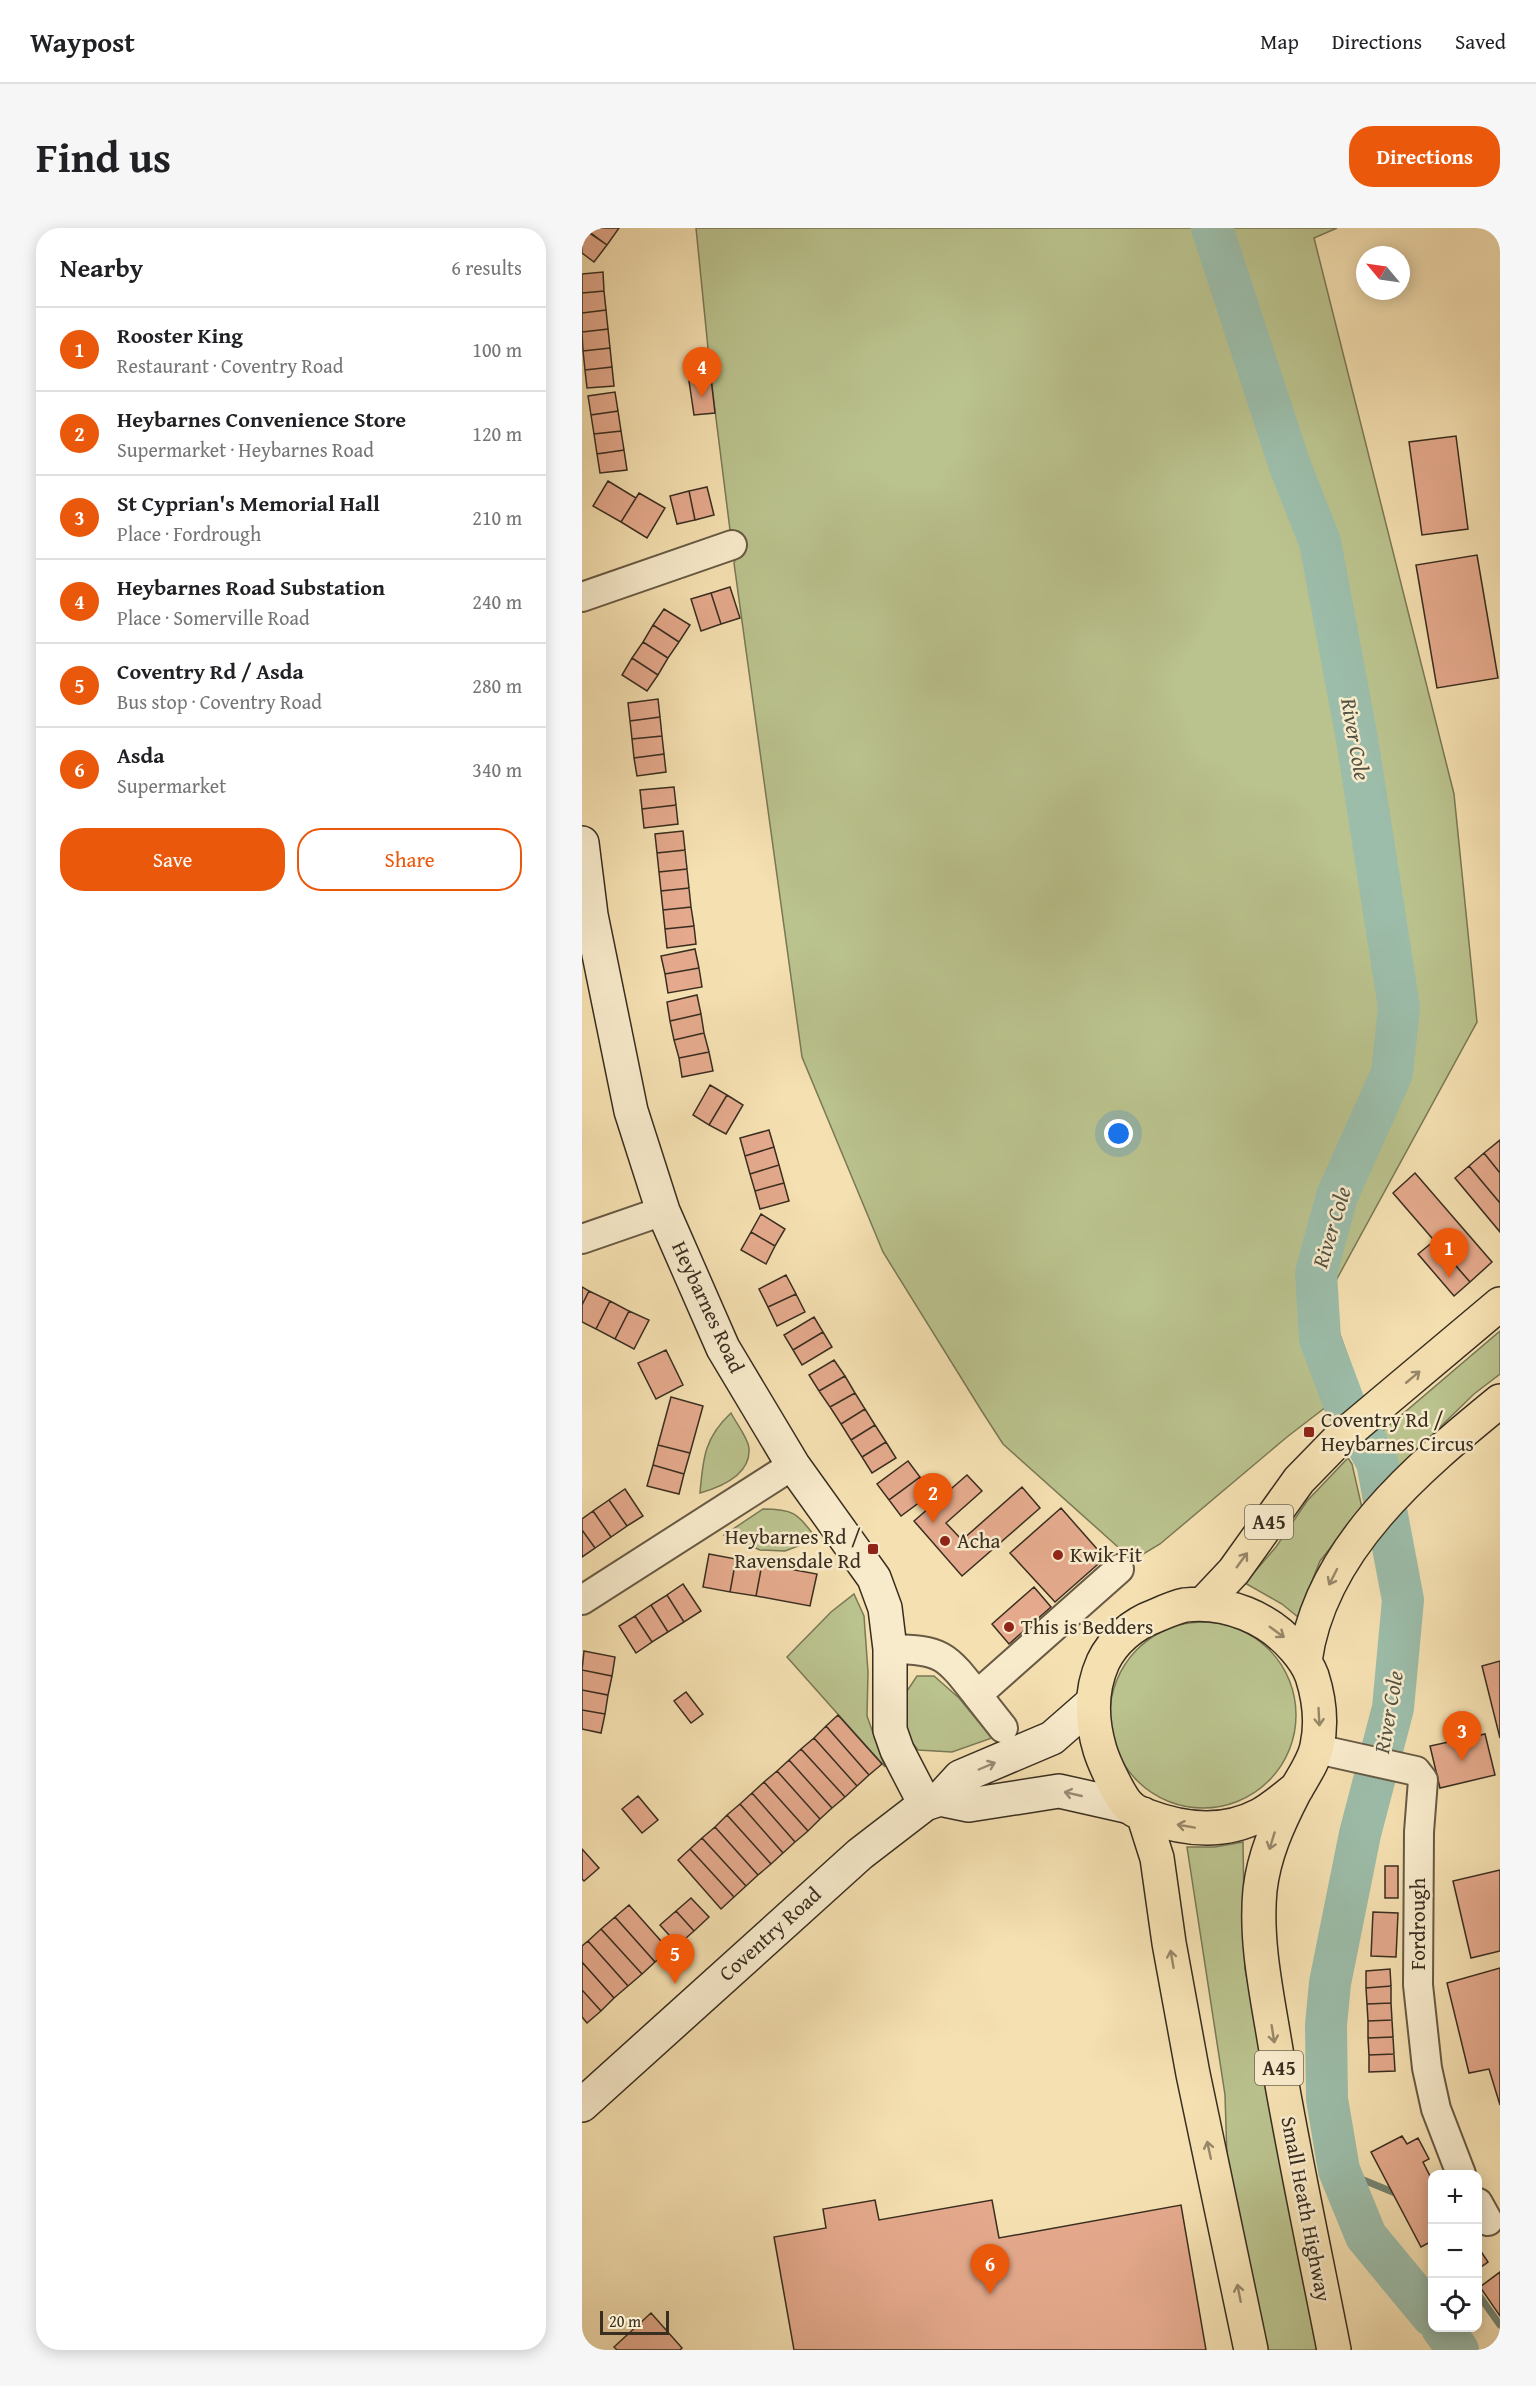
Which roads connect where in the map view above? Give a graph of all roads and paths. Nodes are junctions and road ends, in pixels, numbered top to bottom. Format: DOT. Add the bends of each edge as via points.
graph roads {
  1 [pos="732,545"];
  2 [pos="582,597"];
  3 [pos="582,843"];
  4 [pos="587,916"];
  5 [pos="663,1211"];
  6 [pos="582,1239"];
  7 [pos="1500,1304"];
  8 [pos="1500,1401"];
  9 [pos="793,1465"];
  10 [pos="1119,1569"];
  11 [pos="582,1600"];
  12 [pos="1203,1604"];
  13 [pos="890,1649"];
  14 [pos="1305,1661"];
  15 [pos="977,1695"];
  16 [pos="1092,1703"];
  17 [pos="1003,1728"];
  18 [pos="1317,1749"];
  19 [pos="1297,1788"];
  20 [pos="933,1802"];
  21 [pos="1136,1811"];
  22 [pos="582,2105"];
  23 [pos="1459,2170"];
  24 [pos="1251,2350"];
  25 [pos="1334,2350"];
  1 -- 2 [label="street"];
  3 -- 4 [label="street, Heybarnes Road"];
  4 -- 5 [label="street, Heybarnes Road" via="631,1111"];
  5 -- 6 [label="street"];
  5 -- 9 [label="street, Heybarnes Road" via="723,1347"];
  12 -- 7 [label="highway, A45, one-way" via="1234,1571 1299,1480 1337,1441"];
  8 -- 14 [label="highway, one-way" via="1435,1455 1342,1559 1322,1599"];
  9 -- 11 [label="street"];
  9 -- 13 [label="street, Heybarnes Road" via="874,1578 885,1608"];
  10 -- 15 [label="street"];
  12 -- 14 [label="highway, one-way" via="1227,1607 1261,1621 1283,1635"];
  12 -- 16 [label="highway" via="1182,1605 1138,1622 1104,1659"];
  13 -- 15 [label="street" via="931,1651 950,1663"];
  13 -- 20 [label="street, Heybarnes Road" via="890,1730 897,1750"];
  14 -- 18 [label="highway, Small Heath Highway, one-way" via="1321,1718"];
  15 -- 17 [label="street"];
  20 -- 16 [label="street, Coventry Road, one-way" via="960,1777 1052,1738"];
  16 -- 21 [label="highway" via="1093,1728 1104,1764"];
  18 -- 19 [label="highway, Small Heath Highway"];
  18 -- 23 [label="street, Fordrough" via="1416,1771 1423,1780 1418,1985 1426,2068 1436,2109"];
  19 -- 21 [label="highway, one-way" via="1262,1815 1215,1828 1193,1828"];
  19 -- 25 [label="highway, Small Heath Highway / A45, one-way" via="1276,1828 1260,1891 1263,1974"];
  21 -- 20 [label="street, one-way" via="1059,1791 969,1805"];
  20 -- 22 [label="street, Coventry Road" via="860,1854 803,1903"];
  24 -- 21 [label="highway, one-way" via="1192,2074 1157,1858"];
}
